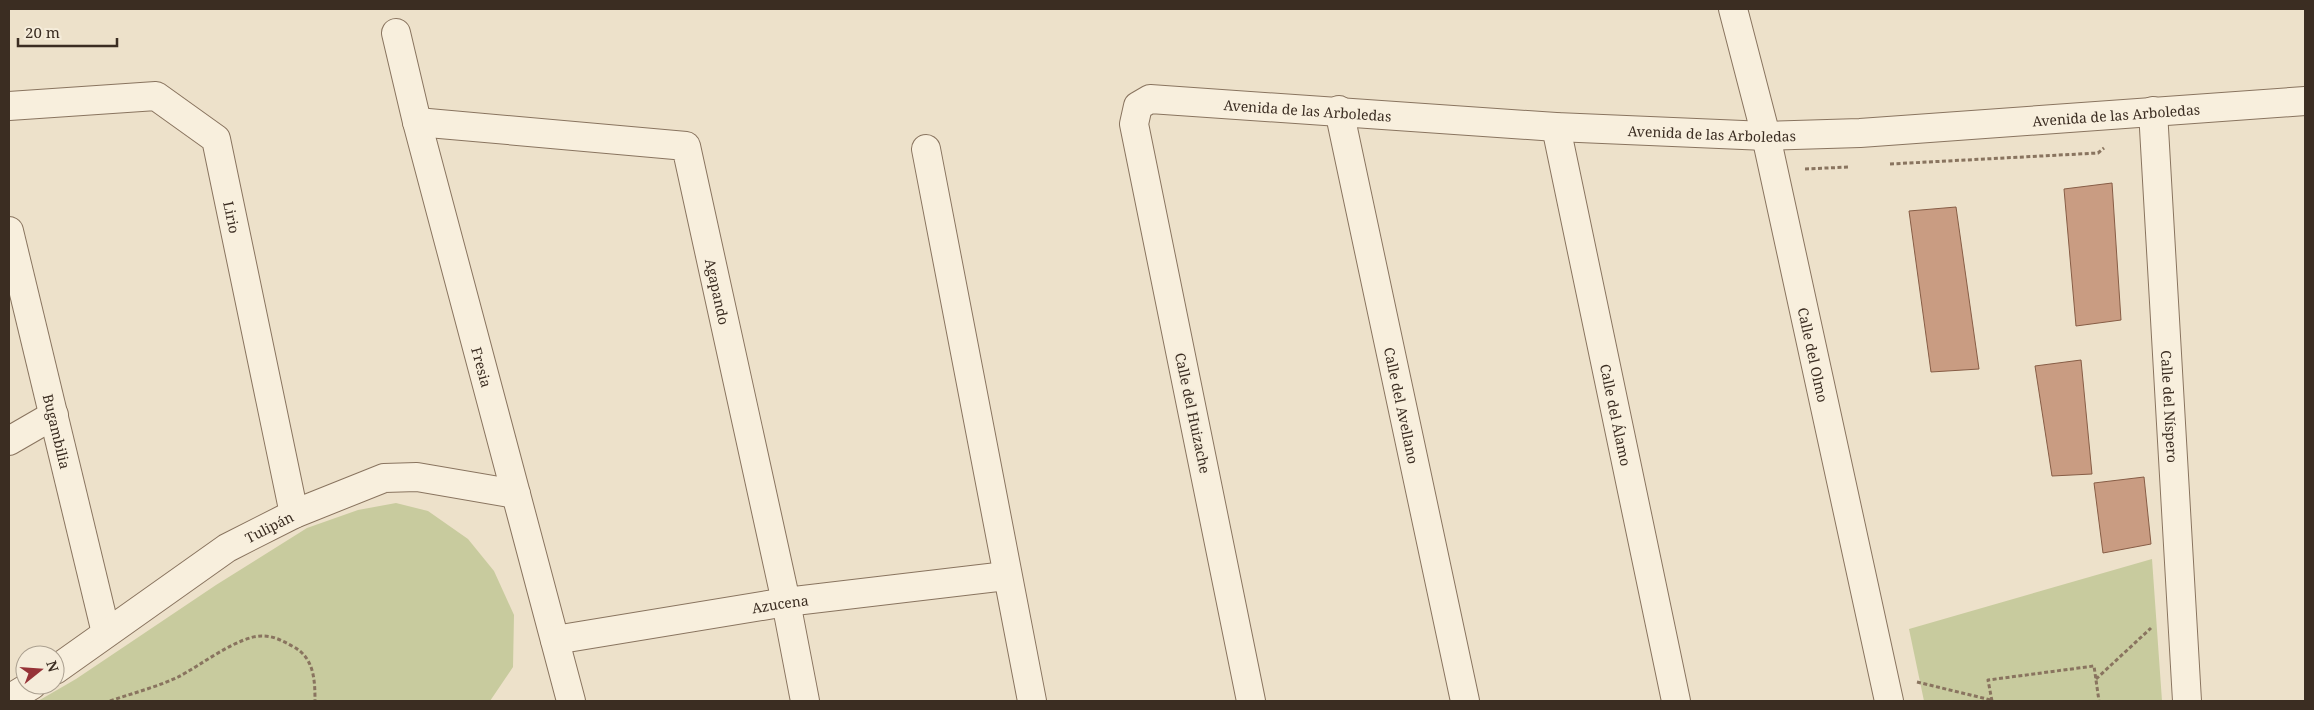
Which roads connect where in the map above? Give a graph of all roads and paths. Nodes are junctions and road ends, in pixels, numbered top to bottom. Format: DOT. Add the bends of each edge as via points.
graph roads {
  1 [pos="1733,9"];
  2 [pos="396,33"];
  3 [pos="2305,101"];
  4 [pos="9,106"];
  5 [pos="1340,110"];
  6 [pos="2153,111"];
  7 [pos="417,122"];
  8 [pos="1134,124"];
  9 [pos="1556,127"];
  10 [pos="1766,136"];
  11 [pos="2105,147"];
  12 [pos="926,149"];
  13 [pos="1883,165"];
  14 [pos="1854,166"];
  15 [pos="1795,170"];
  16 [pos="9,232"];
  17 [pos="54,415"];
  18 [pos="9,441"];
  19 [pos="516,494"];
  20 [pos="294,514"];
  21 [pos="1006,576"];
  22 [pos="786,602"];
  23 [pos="2158,622"];
  24 [pos="106,633"];
  25 [pos="555,640"];
  26 [pos="65,663"];
  27 [pos="2096,679"];
  28 [pos="1909,680"];
  29 [pos="566,699"];
  30 [pos="110,701"];
  31 [pos="315,701"];
  32 [pos="805,701"];
  33 [pos="1032,701"];
  34 [pos="1251,701"];
  35 [pos="1465,701"];
  36 [pos="1676,701"];
  37 [pos="1888,701"];
  38 [pos="1991,701"];
  39 [pos="2099,701"];
  40 [pos="2188,701"];
  1 -- 10 [label="street, Calle del Olmo"];
  2 -- 7 [label="street, Fresia"];
  3 -- 6 [label="street, Avenida de las Arboledas"];
  4 -- 20 [label="street, Lirio" via="156,96 216,139"];
  5 -- 8 [label="street, Avenida de las Arboledas" via="1150,99 1138,106"];
  5 -- 9 [label="street, Avenida de las Arboledas"];
  5 -- 35 [label="street, Calle del Avellano"];
  6 -- 10 [label="street, Avenida de las Arboledas" via="1860,133"];
  6 -- 40 [label="street, Calle del Níspero"];
  7 -- 19 [label="street, Fresia"];
  7 -- 22 [label="street, Agapando" via="686,146"];
  8 -- 34 [label="street, Calle del Huizache"];
  9 -- 10 [label="street, Avenida de las Arboledas"];
  9 -- 36 [label="street, Calle del Álamo"];
  10 -- 37 [label="street, Calle del Olmo"];
  11 -- 13 [label="path" via="2098,152"];
  12 -- 21 [label="street"];
  14 -- 15 [label="path"];
  16 -- 17 [label="street, Bugambilia"];
  17 -- 18 [label="street"];
  17 -- 24 [label="street, Bugambilia"];
  19 -- 20 [label="street, Tulipán" via="418,476 384,478"];
  19 -- 25 [label="street, Fresia"];
  20 -- 24 [label="street, Tulipán" via="226,548"];
  21 -- 22 [label="street, Azucena"];
  21 -- 33 [label="street"];
  22 -- 25 [label="street, Azucena"];
  22 -- 32 [label="street, Agapando"];
  23 -- 27 [label="path"];
  24 -- 26 [label="street, Tulipán"];
  25 -- 29 [label="street, Fresia"];
  27 -- 38 [label="path" via="2094,666 1988,680"];
  27 -- 39 [label="path"];
  28 -- 38 [label="path"];
  30 -- 31 [label="path" via="178,677 222,650 262,636 279,639 298,649 311,664 315,676"];
}
